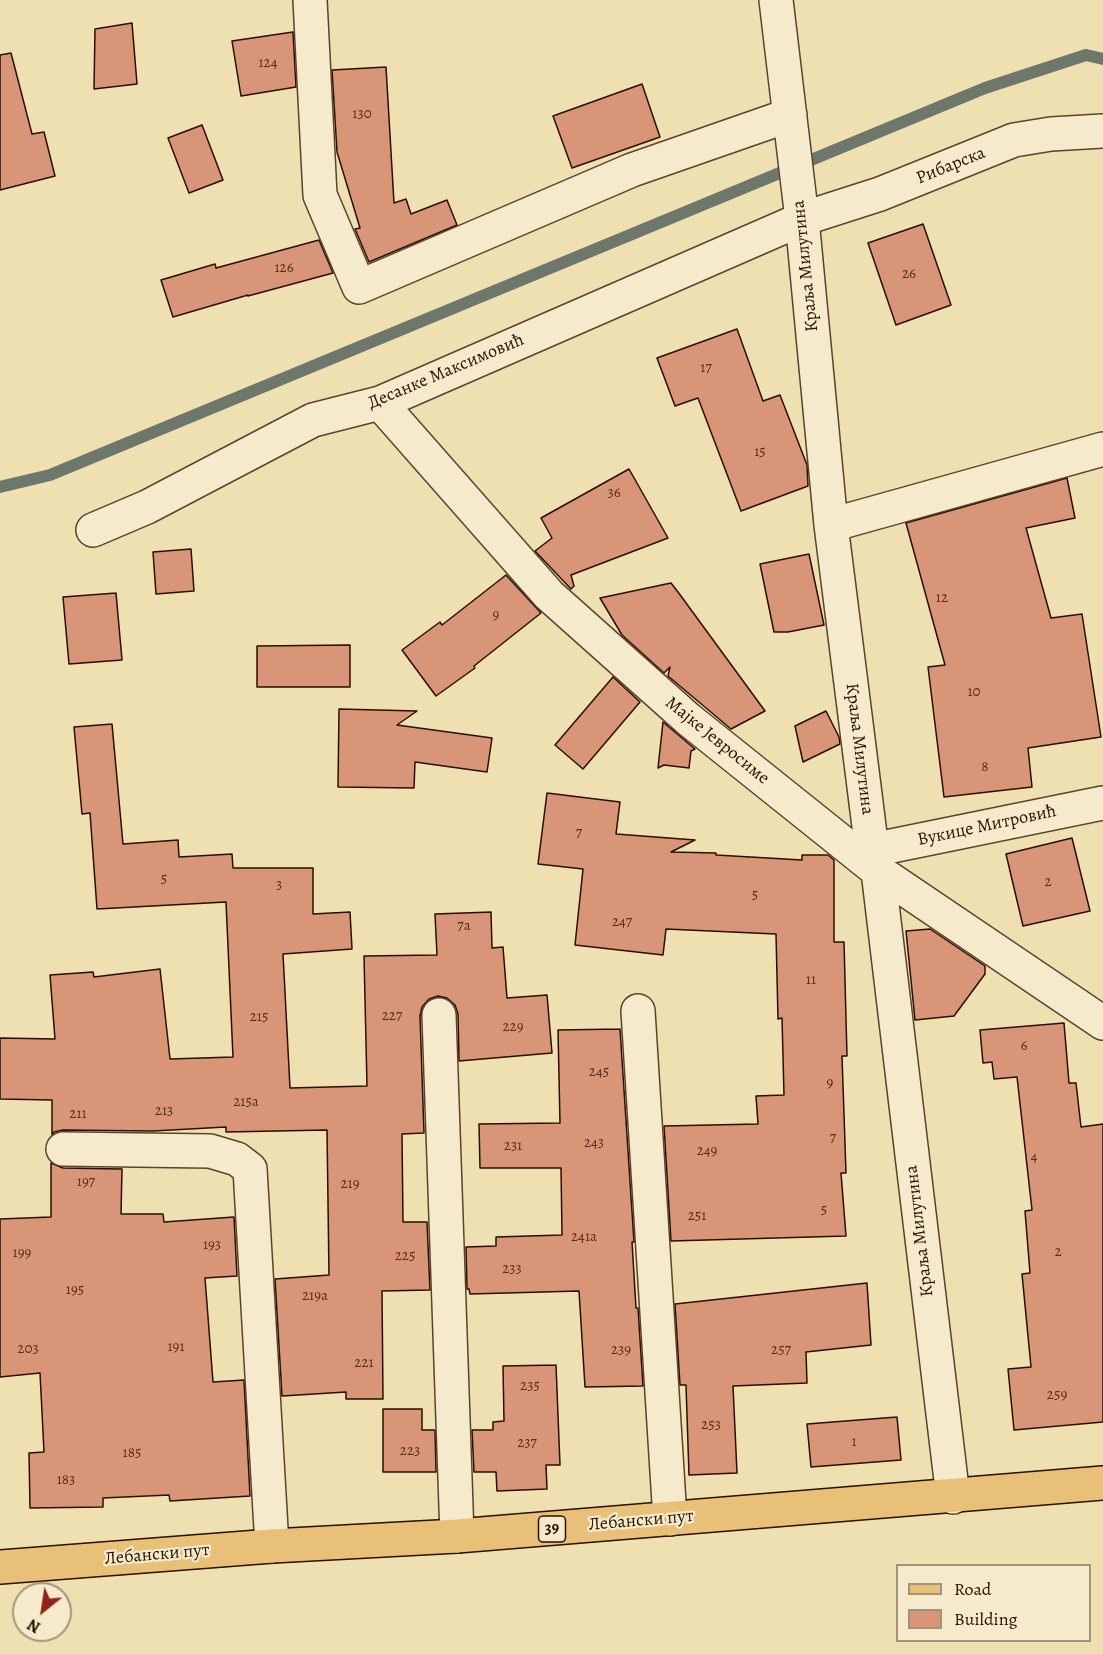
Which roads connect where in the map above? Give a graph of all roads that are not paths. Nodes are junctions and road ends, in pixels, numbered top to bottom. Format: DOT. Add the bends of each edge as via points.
graph roads {
  1 [pos="310,0"];
  2 [pos="776,0"];
  3 [pos="791,127"];
  4 [pos="1103,131"];
  5 [pos="801,207"];
  6 [pos="380,403"];
  7 [pos="1103,449"];
  8 [pos="831,525"];
  9 [pos="93,530"];
  10 [pos="1103,803"];
  11 [pos="875,861"];
  12 [pos="638,1011"];
  13 [pos="439,1015"];
  14 [pos="1103,1023"];
  15 [pos="63,1149"];
  16 [pos="1103,1484"];
  17 [pos="953,1497"];
  18 [pos="670,1519"];
  19 [pos="457,1536"];
  20 [pos="272,1546"];
  21 [pos="0,1568"];
  1 -- 3 [label="street" via="320,195 359,287 632,170"];
  2 -- 3 [label="street, Краља Милутина"];
  3 -- 5 [label="street, Краља Милутина"];
  4 -- 5 [label="street, Рибарска" via="1014,140 880,194"];
  5 -- 6 [label="street, Десанке Максимовић"];
  5 -- 8 [label="street, Краља Милутина"];
  6 -- 9 [label="street, Десанке Максимовић" via="313,420 147,507"];
  6 -- 11 [label="street, Мајке Јевросиме" via="549,595 688,719"];
  7 -- 8 [label="street"];
  8 -- 11 [label="street, Краља Милутина"];
  10 -- 11 [label="street, Вукице Митровић"];
  11 -- 14 [label="street, Мајке Јевросиме"];
  11 -- 17 [label="street, Краља Милутина"];
  12 -- 18 [label="street"];
  13 -- 19 [label="street"];
  15 -- 20 [label="street" via="210,1151 237,1159 250,1169"];
  16 -- 17 [label="main road, Лебански пут / 39"];
  17 -- 18 [label="main road, Лебански пут / 39"];
  18 -- 19 [label="main road, Лебански пут / 39"];
  19 -- 20 [label="main road, Лебански пут / 39"];
  20 -- 21 [label="main road, Лебански пут / 39"];
}
